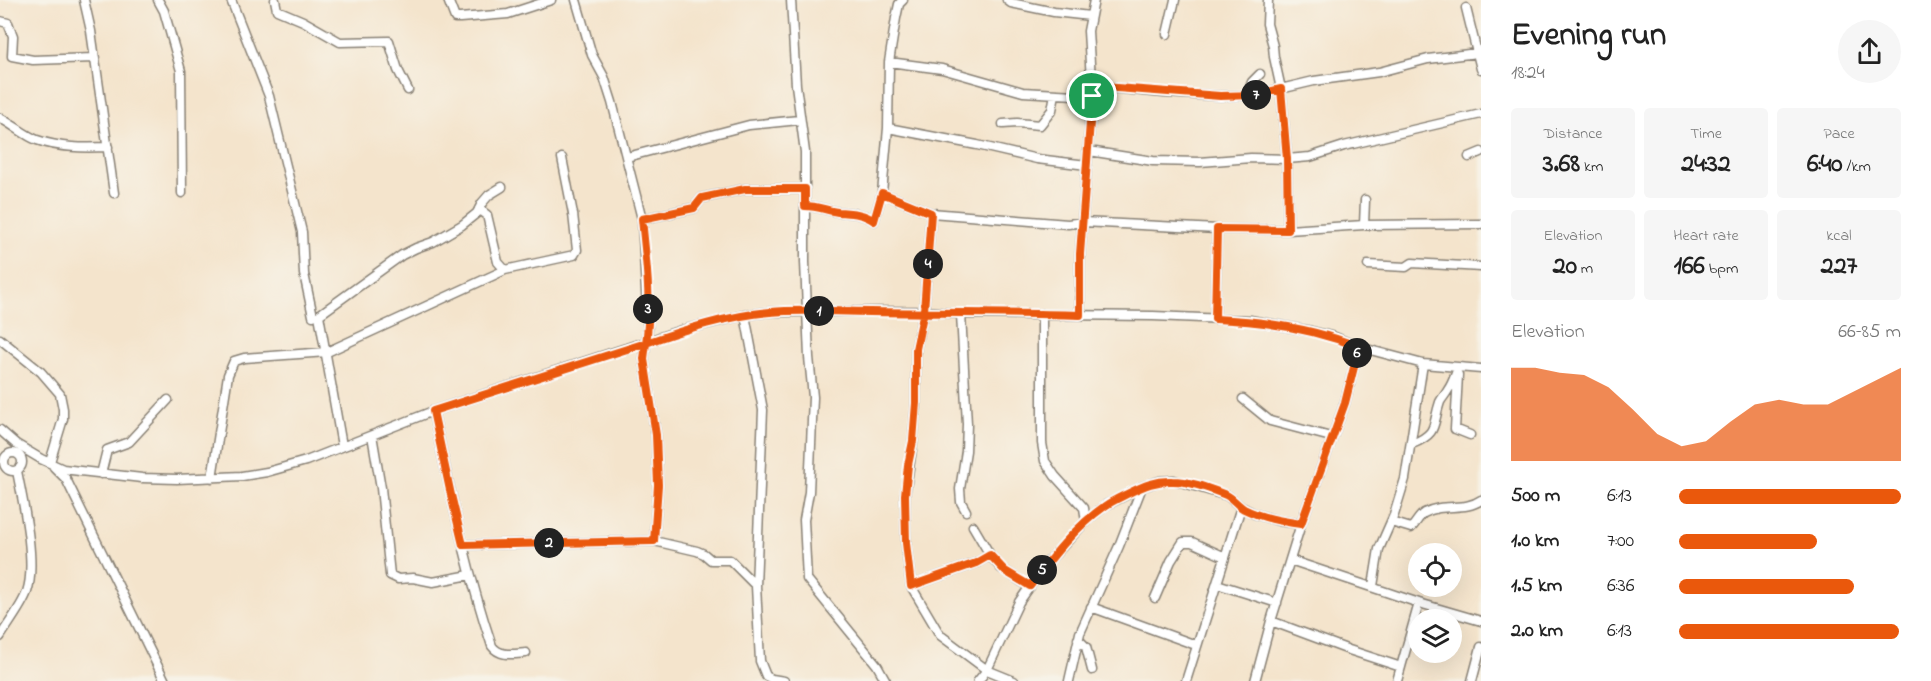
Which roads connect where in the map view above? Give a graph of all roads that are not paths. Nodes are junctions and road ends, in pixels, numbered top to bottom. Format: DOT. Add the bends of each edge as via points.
graph roads {
  1 [pos="84,0"];
  2 [pos="158,0"];
  3 [pos="231,0"];
  4 [pos="275,0"];
  5 [pos="448,0"];
  6 [pos="551,0"];
  7 [pos="576,0"];
  8 [pos="791,0"];
  9 [pos="903,0"];
  10 [pos="1007,0"];
  11 [pos="1094,0"];
  12 [pos="1175,0"];
  13 [pos="1268,0"];
  14 [pos="1466,8"];
  15 [pos="1090,16"];
  16 [pos="0,21"];
  17 [pos="1167,34"];
  18 [pos="1477,53"];
  19 [pos="94,58"];
  20 [pos="889,62"];
  21 [pos="1481,69"];
  22 [pos="1260,74"];
  23 [pos="1281,89"];
  24 [pos="408,90"];
  25 [pos="1092,91"];
  26 [pos="1055,94"];
  27 [pos="1247,95"];
  28 [pos="1481,114"];
  29 [pos="0,118"];
  30 [pos="800,120"];
  31 [pos="1003,124"];
  32 [pos="888,128"];
  33 [pos="108,147"];
  34 [pos="1089,152"];
  35 [pos="1481,152"];
  36 [pos="627,157"];
  37 [pos="1469,157"];
  38 [pos="561,158"];
  39 [pos="1287,159"];
  40 [pos="1087,165"];
  41 [pos="502,187"];
  42 [pos="805,189"];
  43 [pos="114,193"];
  44 [pos="182,193"];
  45 [pos="882,193"];
  46 [pos="1365,200"];
  47 [pos="805,206"];
  48 [pos="479,212"];
  49 [pos="931,213"];
  50 [pos="642,219"];
  51 [pos="1083,222"];
  52 [pos="1481,224"];
  53 [pos="1364,225"];
  54 [pos="1217,229"];
  55 [pos="1288,230"];
  56 [pos="1368,265"];
  57 [pos="1481,267"];
  58 [pos="505,270"];
  59 [pos="808,311"];
  60 [pos="924,311"];
  61 [pos="961,314"];
  62 [pos="1042,314"];
  63 [pos="746,315"];
  64 [pos="1080,315"];
  65 [pos="313,316"];
  66 [pos="1215,319"];
  67 [pos="0,339"];
  68 [pos="646,343"];
  69 [pos="1359,347"];
  70 [pos="327,352"];
  71 [pos="1423,364"];
  72 [pos="1458,368"];
  73 [pos="1481,369"];
  74 [pos="1243,399"];
  75 [pos="168,400"];
  76 [pos="433,411"];
  77 [pos="3,432"];
  78 [pos="372,435"];
  79 [pos="1470,435"];
  80 [pos="1331,438"];
  81 [pos="1412,444"];
  82 [pos="342,446"];
  83 [pos="10,453"];
  84 [pos="41,459"];
  85 [pos="22,461"];
  86 [pos="50,462"];
  87 [pos="2,467"];
  88 [pos="17,471"];
  89 [pos="101,474"];
  90 [pos="212,478"];
  91 [pos="1142,487"];
  92 [pos="1481,500"];
  93 [pos="1241,507"];
  94 [pos="966,511"];
  95 [pos="1086,521"];
  96 [pos="1391,522"];
  97 [pos="1301,524"];
  98 [pos="973,526"];
  99 [pos="654,541"];
  100 [pos="463,545"];
  101 [pos="990,555"];
  102 [pos="1225,557"];
  103 [pos="1290,560"];
  104 [pos="470,575"];
  105 [pos="1217,584"];
  106 [pos="756,586"];
  107 [pos="911,586"];
  108 [pos="1030,586"];
  109 [pos="1373,586"];
  110 [pos="1155,598"];
  111 [pos="1277,603"];
  112 [pos="1419,603"];
  113 [pos="1091,607"];
  114 [pos="1271,621"];
  115 [pos="1481,621"];
  116 [pos="0,637"];
  117 [pos="1078,639"];
  118 [pos="1196,645"];
  119 [pos="1481,647"];
  120 [pos="526,653"];
  121 [pos="1401,667"];
  122 [pos="159,670"];
  123 [pos="987,670"];
  124 [pos="1092,670"];
  125 [pos="153,681"];
  126 [pos="165,681"];
  127 [pos="784,681"];
  128 [pos="886,681"];
  129 [pos="978,681"];
  130 [pos="1014,681"];
  131 [pos="1069,681"];
  132 [pos="1186,681"];
  133 [pos="1255,681"];
  134 [pos="1397,681"];
  135 [pos="1472,681"];
  1 -- 19 [label="street"];
  2 -- 44 [label="street" via="181,70"];
  3 -- 65 [label="street" via="269,96 302,232 304,274"];
  4 -- 24 [label="street" via="277,10 340,42 389,40"];
  5 -- 6 [label="street" via="455,18 508,14"];
  7 -- 36 [label="street"];
  8 -- 30 [label="street"];
  9 -- 20 [label="street" via="899,4"];
  10 -- 15 [label="street"];
  11 -- 15 [label="street"];
  12 -- 17 [label="street"];
  13 -- 23 [label="street" via="1267,24"];
  14 -- 18 [label="street"];
  15 -- 25 [label="street"];
  16 -- 19 [label="street" via="9,23 14,36 12,56 33,60"];
  18 -- 21 [label="street"];
  18 -- 23 [label="street"];
  19 -- 33 [label="street"];
  20 -- 26 [label="street" via="942,69 1023,92"];
  20 -- 32 [label="street"];
  22 -- 27 [label="street"];
  23 -- 27 [label="street"];
  23 -- 39 [label="street"];
  25 -- 26 [label="street"];
  25 -- 27 [label="street"];
  25 -- 34 [label="street"];
  26 -- 31 [label="street" via="1052,110 1040,125"];
  28 -- 39 [label="street" via="1310,157"];
  29 -- 33 [label="street" via="35,140 73,148"];
  30 -- 36 [label="street" via="748,125"];
  30 -- 42 [label="street"];
  32 -- 40 [label="street" via="1036,159"];
  32 -- 45 [label="street"];
  33 -- 43 [label="street"];
  34 -- 39 [label="street" via="1200,162"];
  34 -- 40 [label="street"];
  35 -- 37 [label="street"];
  36 -- 50 [label="street"];
  38 -- 58 [label="street" via="573,214 576,253"];
  39 -- 55 [label="street"];
  40 -- 51 [label="street"];
  41 -- 48 [label="street" via="489,195"];
  42 -- 47 [label="street"];
  42 -- 50 [label="street" via="745,189 702,198 694,208"];
  45 -- 47 [label="street" via="874,221 857,214"];
  45 -- 49 [label="street"];
  46 -- 53 [label="street"];
  47 -- 59 [label="street"];
  48 -- 58 [label="street" via="487,215 498,262"];
  48 -- 70 [label="street" via="433,242 402,255 319,315"];
  49 -- 51 [label="street"];
  49 -- 60 [label="street"];
  50 -- 68 [label="street" via="648,309"];
  51 -- 54 [label="street"];
  51 -- 64 [label="street"];
  52 -- 53 [label="street"];
  53 -- 55 [label="street"];
  54 -- 55 [label="street"];
  54 -- 66 [label="street"];
  56 -- 57 [label="street"];
  58 -- 70 [label="street"];
  59 -- 60 [label="street"];
  59 -- 63 [label="street"];
  59 -- 128 [label="street" via="813,422 804,520 807,579"];
  60 -- 61 [label="street"];
  60 -- 107 [label="street" via="916,349 916,413 905,495"];
  61 -- 62 [label="street"];
  61 -- 94 [label="street" via="967,424 960,489"];
  62 -- 64 [label="street"];
  62 -- 95 [label="street" via="1045,461 1084,507"];
  63 -- 68 [label="street"];
  63 -- 106 [label="street" via="763,410"];
  64 -- 66 [label="street"];
  66 -- 69 [label="street" via="1288,326"];
  67 -- 86 [label="street" via="60,393 63,419"];
  68 -- 76 [label="street"];
  68 -- 99 [label="street" via="644,359 656,435"];
  69 -- 71 [label="street"];
  69 -- 80 [label="street" via="1345,403"];
  70 -- 82 [label="street"];
  70 -- 90 [label="street" via="234,361 228,375"];
  71 -- 72 [label="street"];
  71 -- 81 [label="street"];
  72 -- 73 [label="street"];
  72 -- 79 [label="street" via="1455,429"];
  72 -- 81 [label="street" via="1440,401 1431,430"];
  74 -- 80 [label="street" via="1270,421"];
  75 -- 89 [label="street" via="129,442 107,450"];
  76 -- 78 [label="street"];
  76 -- 100 [label="street"];
  77 -- 83 [label="street"];
  77 -- 84 [label="street"];
  78 -- 82 [label="street"];
  78 -- 104 [label="street" via="390,575 433,582"];
  80 -- 97 [label="street"];
  81 -- 96 [label="street"];
  82 -- 90 [label="street" via="267,472"];
  83 -- 85 [label="street"];
  83 -- 87 [label="street"];
  84 -- 85 [label="street"];
  84 -- 86 [label="street"];
  85 -- 88 [label="street"];
  86 -- 89 [label="street" via="63,469"];
  86 -- 122 [label="street" via="66,479"];
  87 -- 88 [label="street"];
  88 -- 116 [label="street" via="27,528 27,592"];
  89 -- 90 [label="street"];
  91 -- 93 [label="street" via="1174,480 1228,496"];
  91 -- 95 [label="street" via="1106,505"];
  91 -- 113 [label="street"];
  92 -- 96 [label="street" via="1423,514 1411,528"];
  93 -- 97 [label="street" via="1279,521"];
  93 -- 102 [label="street"];
  95 -- 108 [label="street"];
  96 -- 109 [label="street" via="1379,549"];
  97 -- 103 [label="street"];
  98 -- 101 [label="street"];
  99 -- 100 [label="street"];
  99 -- 106 [label="street" via="697,551 711,561 730,560"];
  100 -- 104 [label="street"];
  101 -- 107 [label="street"];
  101 -- 108 [label="street" via="1005,571"];
  102 -- 105 [label="street"];
  102 -- 110 [label="street" via="1192,542 1183,542"];
  103 -- 109 [label="street"];
  103 -- 111 [label="street"];
  104 -- 120 [label="street" via="494,649 506,655"];
  105 -- 111 [label="street"];
  105 -- 118 [label="street"];
  106 -- 127 [label="street" via="760,661 766,676"];
  107 -- 123 [label="street" via="940,635"];
  108 -- 123 [label="street"];
  109 -- 112 [label="street"];
  111 -- 114 [label="street"];
  112 -- 115 [label="street"];
  112 -- 121 [label="street"];
  113 -- 117 [label="street"];
  113 -- 118 [label="street"];
  114 -- 121 [label="street"];
  114 -- 133 [label="street"];
  117 -- 124 [label="street" via="1086,647"];
  117 -- 131 [label="street"];
  118 -- 132 [label="street"];
  119 -- 135 [label="street"];
  121 -- 134 [label="street"];
  122 -- 125 [label="street"];
  122 -- 126 [label="street"];
  123 -- 129 [label="street"];
  123 -- 130 [label="street"];
}
